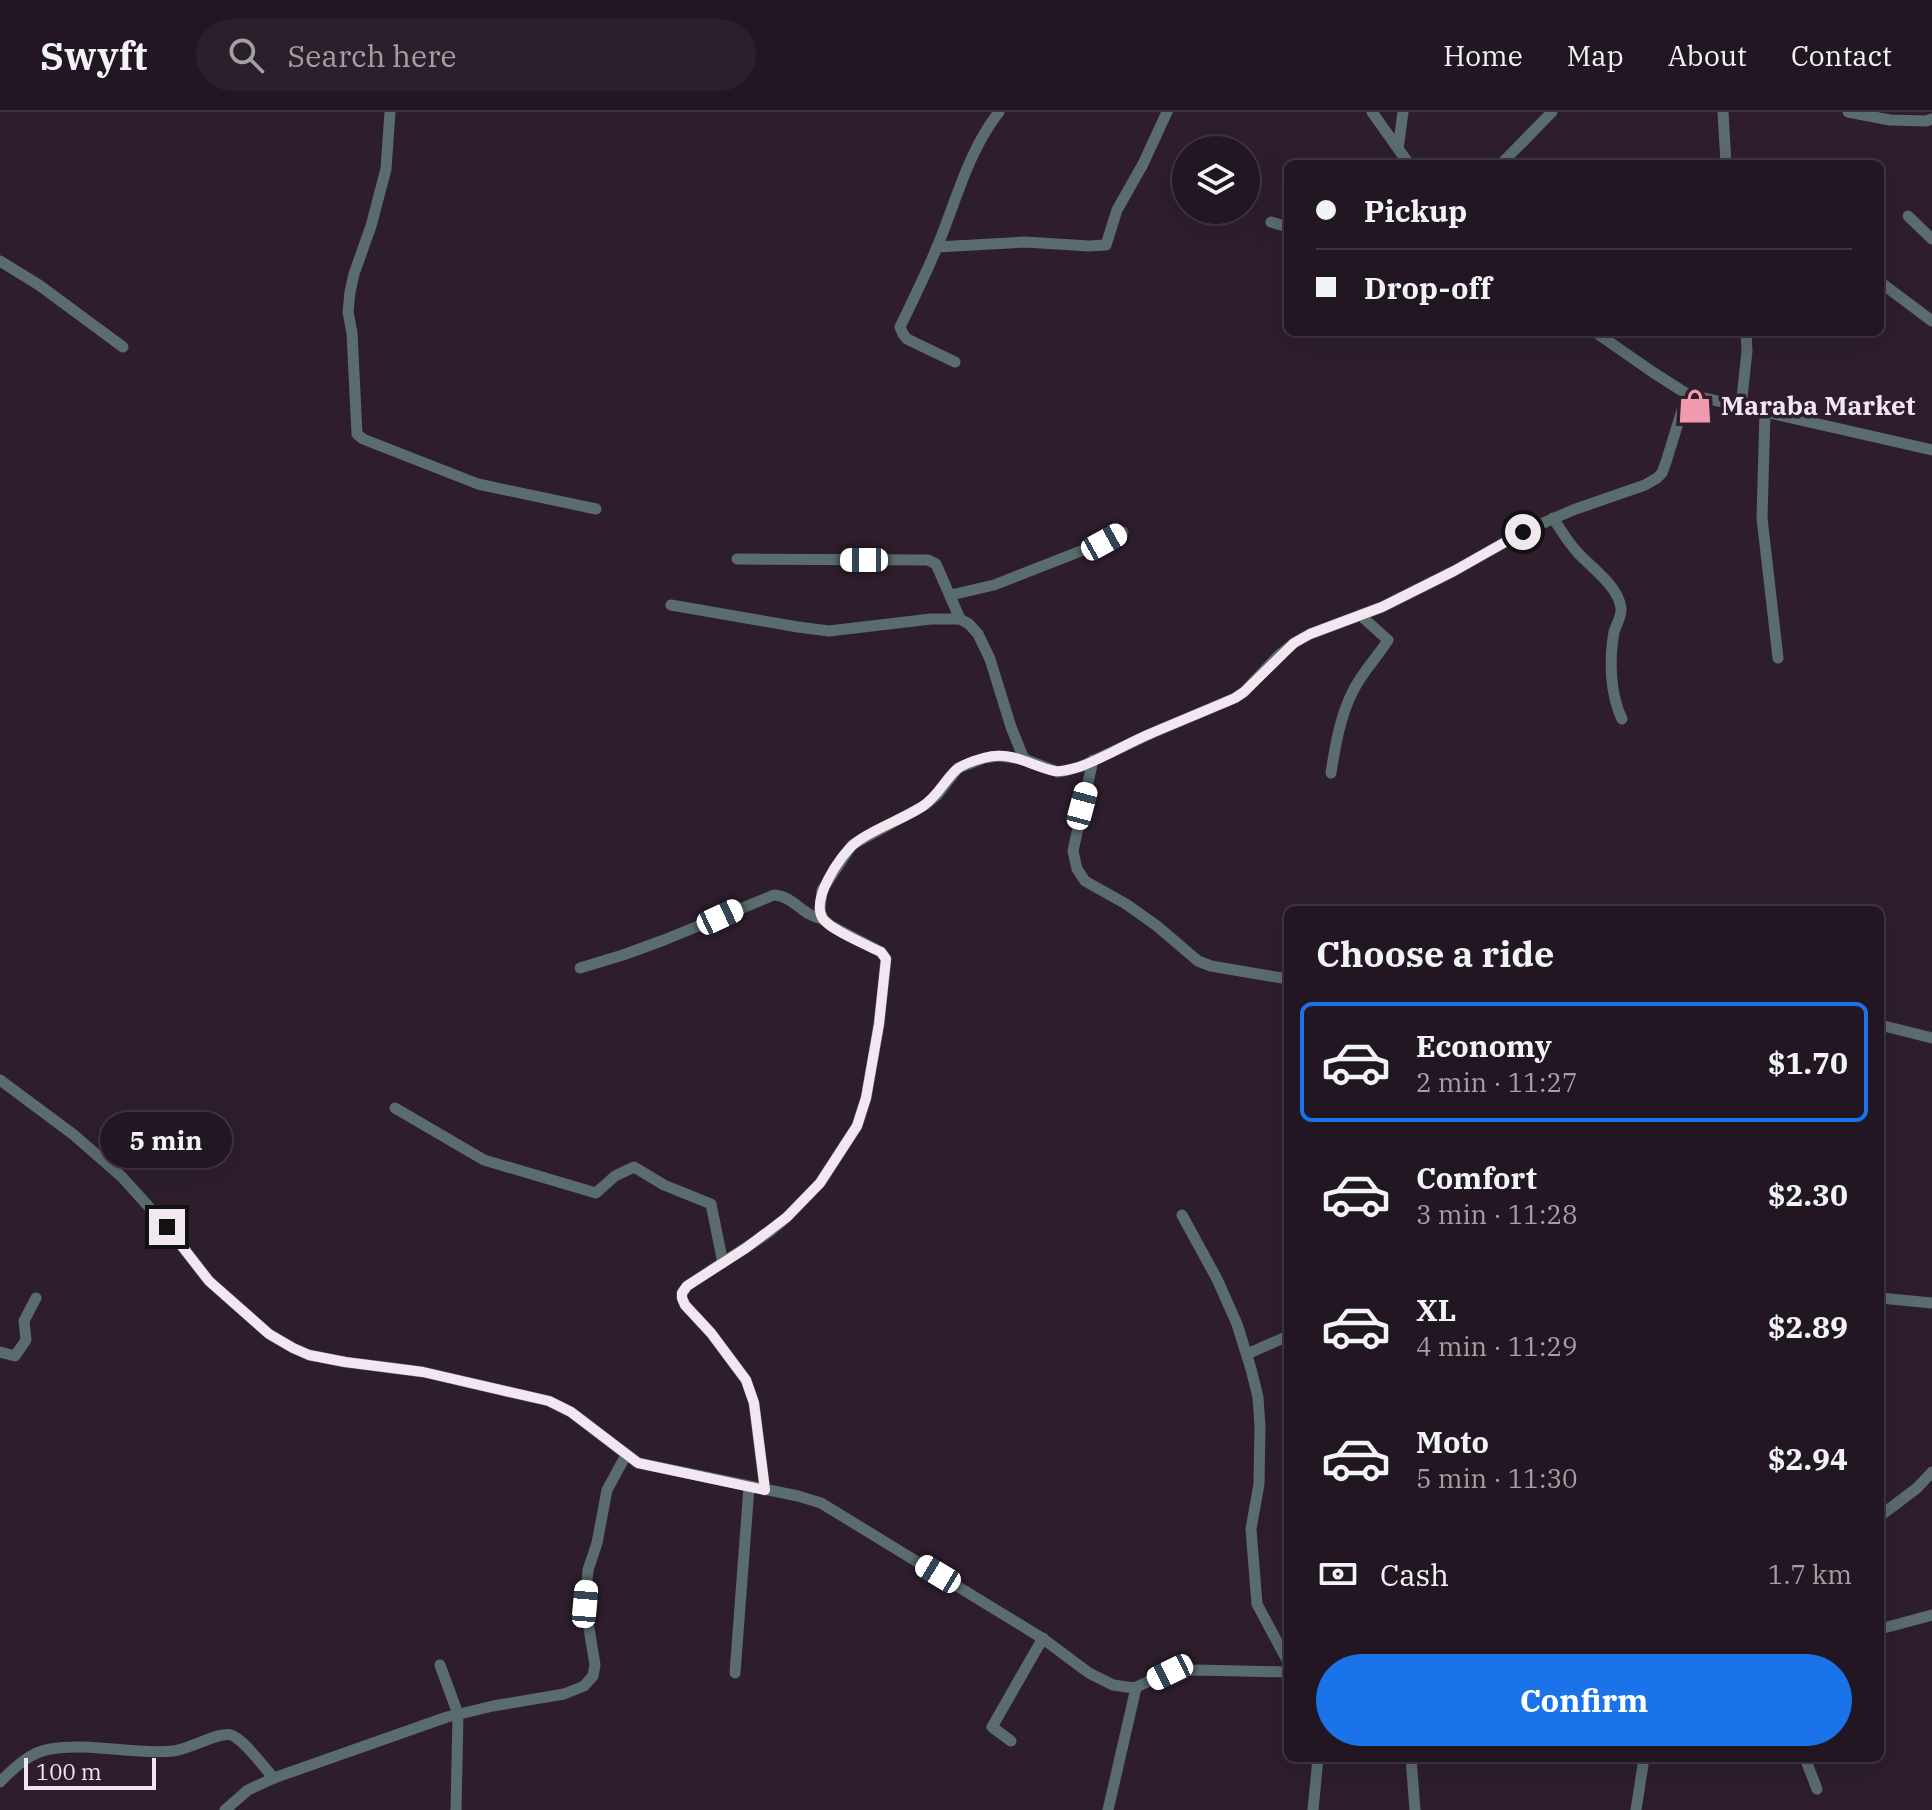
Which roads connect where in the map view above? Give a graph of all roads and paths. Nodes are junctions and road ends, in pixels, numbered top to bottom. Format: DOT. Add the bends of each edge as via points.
graph roads {
  1 [pos="390,112"];
  2 [pos="999,112"];
  3 [pos="1167,112"];
  4 [pos="1372,112"];
  5 [pos="1403,112"];
  6 [pos="1552,112"];
  7 [pos="1723,112"];
  8 [pos="1848,112"];
  9 [pos="1890,116"];
  10 [pos="1932,119"];
  11 [pos="1398,149"];
  12 [pos="1406,160"];
  13 [pos="1505,160"];
  14 [pos="1726,160"];
  15 [pos="1908,216"];
  16 [pos="1271,222"];
  17 [pos="1284,226"];
  18 [pos="1932,239"];
  19 [pos="937,247"];
  20 [pos="0,261"];
  21 [pos="1884,285"];
  22 [pos="1932,321"];
  23 [pos="1601,336"];
  24 [pos="1746,336"];
  25 [pos="123,347"];
  26 [pos="955,362"];
  27 [pos="1687,394"];
  28 [pos="1741,407"];
  29 [pos="1765,412"];
  30 [pos="1932,450"];
  31 [pos="596,509"];
  32 [pos="1553,518"];
  33 [pos="1123,532"];
  34 [pos="737,559"];
  35 [pos="951,595"];
  36 [pos="671,605"];
  37 [pos="1360,615"];
  38 [pos="960,619"];
  39 [pos="1778,658"];
  40 [pos="1622,719"];
  41 [pos="1024,759"];
  42 [pos="1093,760"];
  43 [pos="1331,773"];
  44 [pos="823,919"];
  45 [pos="580,968"];
  46 [pos="1284,978"];
  47 [pos="1884,1026"];
  48 [pos="1932,1038"];
  49 [pos="0,1080"];
  50 [pos="395,1108"];
  51 [pos="1182,1215"];
  52 [pos="723,1263"];
  53 [pos="36,1298"];
  54 [pos="1884,1298"];
  55 [pos="1932,1303"];
  56 [pos="1284,1338"];
  57 [pos="0,1352"];
  58 [pos="1247,1354"];
  59 [pos="626,1455"];
  60 [pos="1932,1472"];
  61 [pos="749,1487"];
  62 [pos="765,1490"];
  63 [pos="1884,1513"];
  64 [pos="1932,1615"];
  65 [pos="1884,1628"];
  66 [pos="1043,1638"];
  67 [pos="1284,1655"];
  68 [pos="440,1665"];
  69 [pos="1284,1672"];
  70 [pos="735,1673"];
  71 [pos="1136,1688"];
  72 [pos="458,1714"];
  73 [pos="1011,1741"];
  74 [pos="1318,1762"];
  75 [pos="1411,1762"];
  76 [pos="1643,1762"];
  77 [pos="1807,1762"];
  78 [pos="274,1778"];
  79 [pos="0,1782"];
  80 [pos="1817,1789"];
  81 [pos="225,1810"];
  82 [pos="456,1810"];
  83 [pos="1108,1810"];
  84 [pos="1313,1810"];
  85 [pos="1415,1810"];
  86 [pos="1636,1810"];
  1 -- 31 [label="street" via="386,169 350,292 357,434 478,484"];
  2 -- 19 [label="street" via="984,132"];
  3 -- 19 [label="street" via="1117,210 1106,245"];
  4 -- 11 [label="street"];
  5 -- 11 [label="street"];
  6 -- 13 [label="street"];
  7 -- 14 [label="street"];
  8 -- 9 [label="street"];
  9 -- 10 [label="street"];
  11 -- 12 [label="street"];
  15 -- 18 [label="street"];
  16 -- 17 [label="street"];
  19 -- 26 [label="street" via="900,327 907,339"];
  20 -- 25 [label="street"];
  21 -- 22 [label="street"];
  23 -- 27 [label="street"];
  24 -- 28 [label="street"];
  27 -- 28 [label="street"];
  27 -- 32 [label="street" via="1657,478"];
  28 -- 29 [label="street"];
  29 -- 30 [label="street"];
  29 -- 39 [label="street" via="1762,518"];
  32 -- 37 [label="street"];
  32 -- 40 [label="street" via="1621,606 1612,675"];
  33 -- 35 [label="street" via="994,585"];
  34 -- 35 [label="street" via="928,560 936,564"];
  35 -- 38 [label="street"];
  36 -- 38 [label="street" via="829,631"];
  37 -- 42 [label="street" via="1294,643 1235,698"];
  37 -- 43 [label="street" via="1388,640 1352,693"];
  38 -- 41 [label="street" via="978,634 990,659"];
  41 -- 42 [label="street" via="1058,772"];
  41 -- 44 [label="street" via="998,756 958,768 925,805 852,845 822,890"];
  42 -- 46 [label="street" via="1073,851 1085,881 1137,911 1198,961"];
  44 -- 45 [label="street" via="774,895"];
  44 -- 52 [label="street" via="886,959 866,1098 857,1126 820,1183 768,1233"];
  47 -- 48 [label="street"];
  49 -- 59 [label="street" via="122,1177 209,1281 269,1334 309,1355 423,1372 549,1401"];
  50 -- 52 [label="street" via="484,1160 596,1193 634,1167 711,1204"];
  51 -- 58 [label="street" via="1217,1279"];
  52 -- 62 [label="street" via="687,1286 682,1298 746,1380"];
  53 -- 57 [label="street" via="24,1321 26,1340 15,1356"];
  54 -- 55 [label="street"];
  56 -- 58 [label="street"];
  58 -- 67 [label="street" via="1260,1427 1259,1484 1251,1529 1257,1604"];
  59 -- 61 [label="street" via="638,1463"];
  59 -- 72 [label="street" via="607,1490 588,1570 585,1604 595,1665 590,1679 564,1694"];
  60 -- 63 [label="street"];
  61 -- 62 [label="street"];
  61 -- 70 [label="street"];
  62 -- 66 [label="street" via="821,1503"];
  64 -- 65 [label="street"];
  66 -- 71 [label="street" via="1089,1673 1113,1685"];
  66 -- 73 [label="street" via="992,1727"];
  68 -- 72 [label="street"];
  69 -- 71 [label="street" via="1170,1672"];
  71 -- 83 [label="street"];
  72 -- 78 [label="street"];
  72 -- 82 [label="street"];
  74 -- 84 [label="street"];
  75 -- 85 [label="street"];
  76 -- 86 [label="street"];
  77 -- 80 [label="street"];
  78 -- 79 [label="street" via="237,1738 226,1734 176,1751 48,1749 20,1763"];
  78 -- 81 [label="street" via="248,1790"];
}
